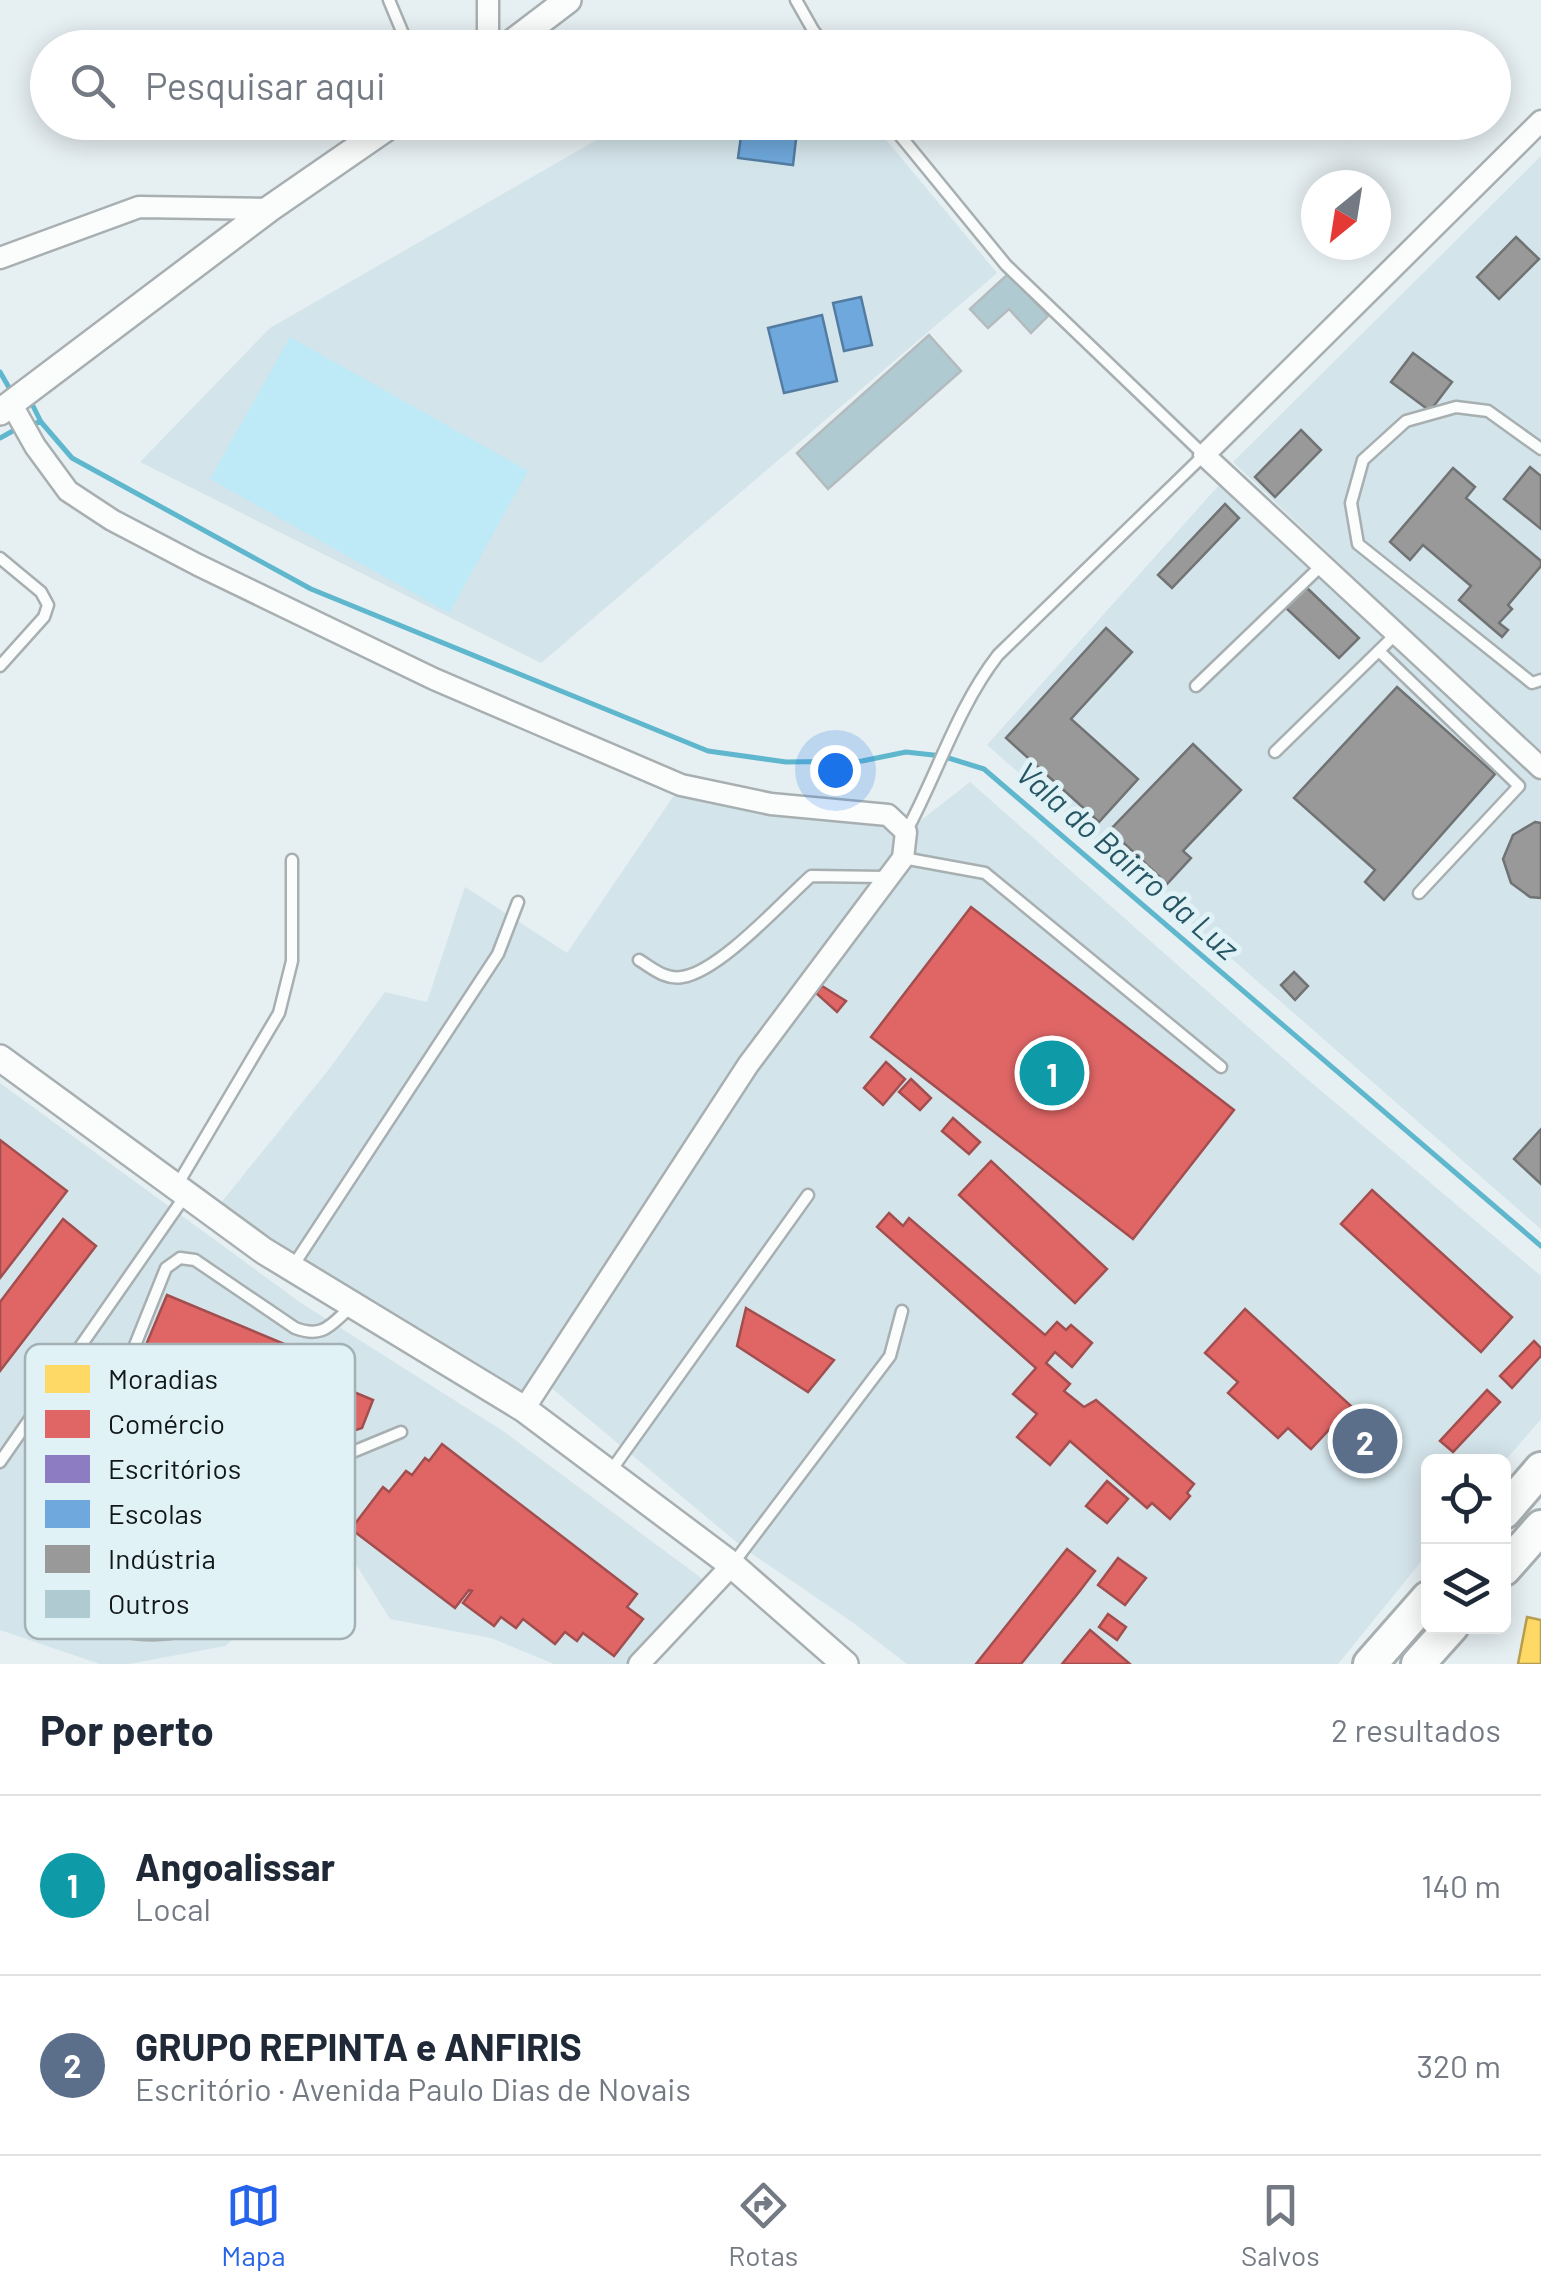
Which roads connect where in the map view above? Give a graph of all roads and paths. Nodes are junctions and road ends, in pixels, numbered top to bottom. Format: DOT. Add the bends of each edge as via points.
graph roads {
  1 [pos="389,0"];
  2 [pos="488,0"];
  3 [pos="568,0"];
  4 [pos="796,0"];
  5 [pos="402,30"];
  6 [pos="488,30"];
  7 [pos="529,30"];
  8 [pos="813,30"];
  9 [pos="1541,120"];
  10 [pos="368,140"];
  11 [pos="904,140"];
  12 [pos="268,209"];
  13 [pos="0,258"];
  14 [pos="6,408"];
  15 [pos="1541,449"];
  16 [pos="1204,455"];
  17 [pos="0,558"];
  18 [pos="1322,564"];
  19 [pos="1396,634"];
  20 [pos="1379,650"];
  21 [pos="0,666"];
  22 [pos="1541,680"];
  23 [pos="1196,686"];
  24 [pos="1275,752"];
  25 [pos="1541,768"];
  26 [pos="906,832"];
  27 [pos="903,858"];
  28 [pos="292,860"];
  29 [pos="887,877"];
  30 [pos="1419,893"];
  31 [pos="518,902"];
  32 [pos="639,960"];
  33 [pos="0,1058"];
  34 [pos="1221,1067"];
  35 [pos="180,1192"];
  36 [pos="808,1194"];
  37 [pos="291,1269"];
  38 [pos="353,1305"];
  39 [pos="902,1311"];
  40 [pos="79,1344"];
  41 [pos="135,1344"];
  42 [pos="524,1409"];
  43 [pos="25,1424"];
  44 [pos="401,1432"];
  45 [pos="355,1451"];
  46 [pos="0,1462"];
  47 [pos="1541,1469"];
  48 [pos="610,1473"];
  49 [pos="1511,1504"];
  50 [pos="1541,1527"];
  51 [pos="1511,1561"];
  52 [pos="732,1565"];
  53 [pos="1421,1606"];
  54 [pos="1445,1634"];
  55 [pos="639,1664"];
  56 [pos="846,1664"];
  57 [pos="1370,1664"];
  58 [pos="1418,1664"];
  1 -- 5 [label="lane"];
  2 -- 6 [label="street"];
  3 -- 7 [label="street"];
  4 -- 8 [label="lane"];
  9 -- 16 [label="street"];
  10 -- 12 [label="street"];
  11 -- 16 [label="lane" via="1006,265"];
  12 -- 13 [label="street" via="139,207"];
  12 -- 14 [label="street"];
  14 -- 26 [label="street" via="68,491 112,520 434,679 681,784 771,804 888,816"];
  15 -- 22 [label="lane" via="1488,412 1456,407 1406,421 1364,460 1351,502 1358,544 1499,659 1532,682"];
  16 -- 18 [label="street"];
  16 -- 26 [label="lane" via="998,656 977,683"];
  17 -- 21 [label="lane" via="48,605"];
  18 -- 19 [label="street"];
  18 -- 23 [label="lane"];
  19 -- 20 [label="lane"];
  19 -- 25 [label="street"];
  20 -- 24 [label="lane"];
  20 -- 30 [label="lane" via="1519,786"];
  26 -- 27 [label="street"];
  27 -- 29 [label="street"];
  27 -- 34 [label="lane" via="985,872"];
  28 -- 35 [label="lane" via="292,961 279,1013"];
  29 -- 32 [label="lane" via="811,876 715,964 682,977 663,976"];
  29 -- 42 [label="street" via="748,1065"];
  31 -- 37 [label="lane" via="498,954"];
  33 -- 35 [label="street"];
  35 -- 37 [label="street"];
  35 -- 40 [label="lane"];
  36 -- 48 [label="lane"];
  37 -- 38 [label="street"];
  38 -- 41 [label="lane" via="312,1334 195,1260 180,1258 166,1268"];
  38 -- 42 [label="street"];
  39 -- 52 [label="lane" via="890,1356"];
  42 -- 48 [label="street"];
  43 -- 46 [label="lane"];
  44 -- 45 [label="lane"];
  47 -- 49 [label="main road"];
  48 -- 52 [label="street"];
  50 -- 51 [label="main road"];
  52 -- 55 [label="street"];
  52 -- 56 [label="street"];
  53 -- 57 [label="main road"];
  54 -- 58 [label="main road"];
}
